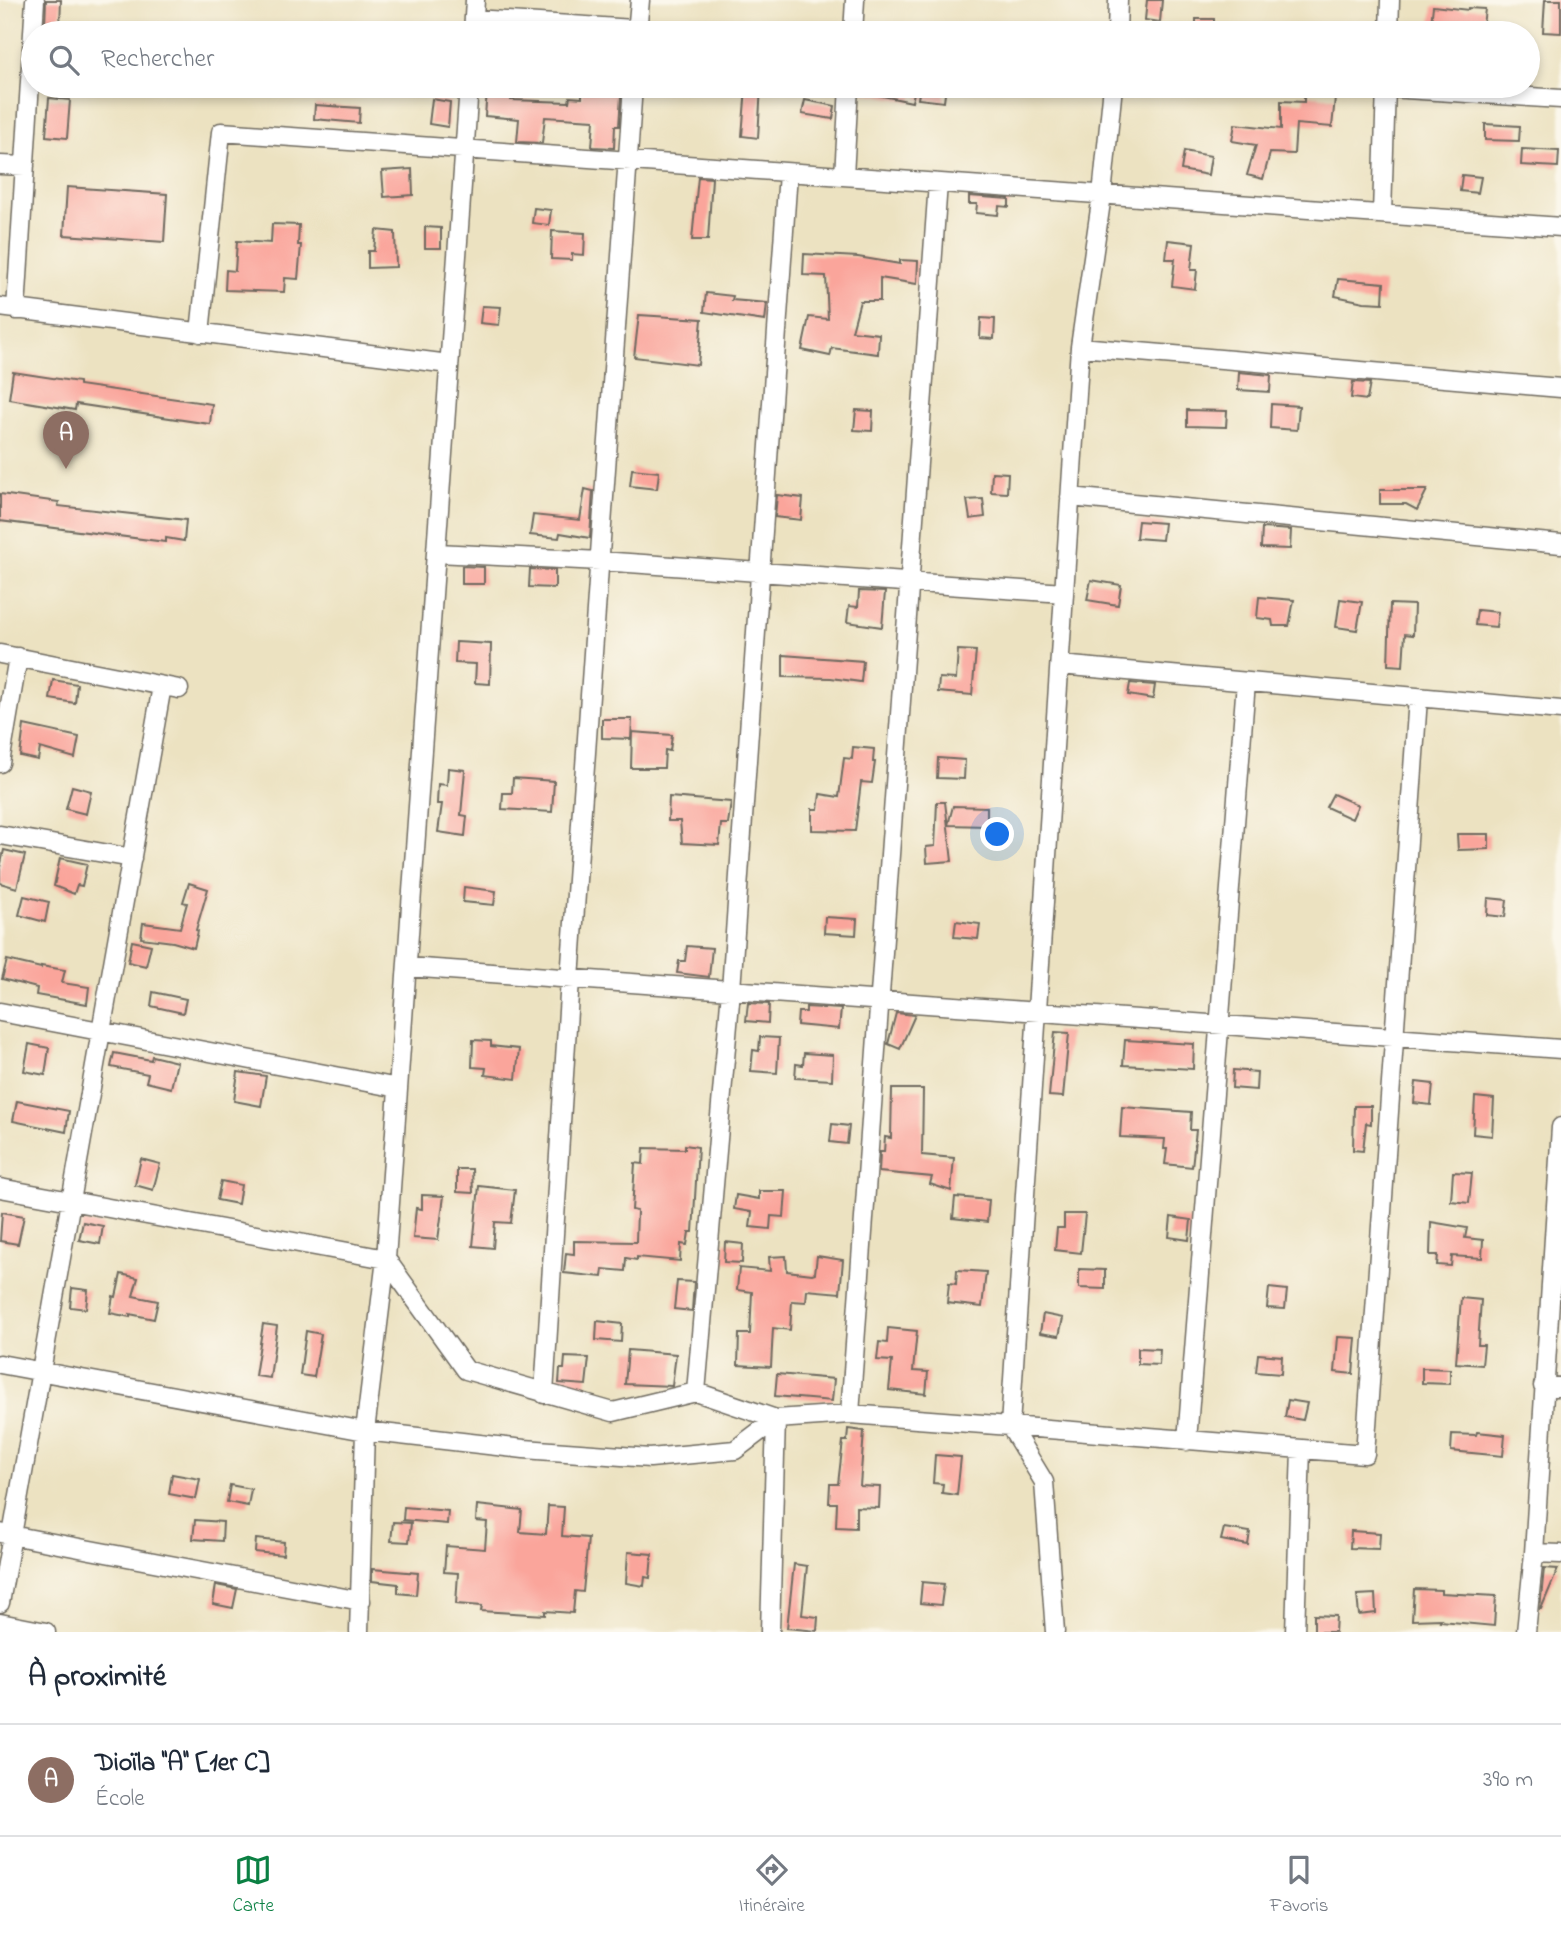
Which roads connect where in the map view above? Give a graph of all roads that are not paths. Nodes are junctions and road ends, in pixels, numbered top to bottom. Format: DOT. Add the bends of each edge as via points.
graph roads {
  1 [pos="35,0"];
  2 [pos="475,0"];
  3 [pos="640,0"];
  4 [pos="855,0"];
  5 [pos="1118,0"];
  6 [pos="1390,0"];
  7 [pos="34,21"];
  8 [pos="473,21"];
  9 [pos="639,21"];
  10 [pos="854,21"];
  11 [pos="1117,21"];
  12 [pos="1389,21"];
  13 [pos="29,98"];
  14 [pos="468,98"];
  15 [pos="633,98"];
  16 [pos="848,98"];
  17 [pos="1112,98"];
  18 [pos="1386,98"];
  19 [pos="1540,98"];
  20 [pos="1561,99"];
  21 [pos="464,150"];
  22 [pos="628,161"];
  23 [pos="0,165"];
  24 [pos="25,166"];
  25 [pos="788,173"];
  26 [pos="844,176"];
  27 [pos="938,183"];
  28 [pos="1102,195"];
  29 [pos="1382,214"];
  30 [pos="1561,227"];
  31 [pos="8,309"];
  32 [pos="200,333"];
  33 [pos="1080,347"];
  34 [pos="449,364"];
  35 [pos="1561,388"];
  36 [pos="1070,497"];
  37 [pos="1561,544"];
  38 [pos="436,553"];
  39 [pos="600,561"];
  40 [pos="761,572"];
  41 [pos="910,583"];
  42 [pos="1064,593"];
  43 [pos="0,654"];
  44 [pos="18,657"];
  45 [pos="1060,665"];
  46 [pos="1246,682"];
  47 [pos="1418,698"];
  48 [pos="1561,710"];
  49 [pos="0,763"];
  50 [pos="0,835"];
  51 [pos="132,858"];
  52 [pos="407,967"];
  53 [pos="570,979"];
  54 [pos="731,990"];
  55 [pos="880,1001"];
  56 [pos="0,1012"];
  57 [pos="1036,1012"];
  58 [pos="1219,1025"];
  59 [pos="102,1030"];
  60 [pos="1393,1037"];
  61 [pos="1561,1049"];
  62 [pos="398,1088"];
  63 [pos="1561,1127"];
  64 [pos="0,1188"];
  65 [pos="72,1200"];
  66 [pos="1559,1201"];
  67 [pos="386,1259"];
  68 [pos="0,1364"];
  69 [pos="42,1372"];
  70 [pos="1552,1386"];
  71 [pos="696,1392"];
  72 [pos="544,1394"];
  73 [pos="850,1414"];
  74 [pos="776,1419"];
  75 [pos="1010,1426"];
  76 [pos="365,1431"];
  77 [pos="1187,1441"];
  78 [pos="1301,1450"];
  79 [pos="6,1534"];
  80 [pos="1534,1553"];
  81 [pos="1561,1554"];
  82 [pos="362,1601"];
  83 [pos="0,1603"];
  84 [pos="0,1623"];
  85 [pos="46,1632"];
  86 [pos="359,1632"];
  87 [pos="770,1632"];
  88 [pos="1055,1632"];
  89 [pos="1295,1632"];
  90 [pos="1526,1632"];
  1 -- 7 [label="street"];
  2 -- 8 [label="street"];
  3 -- 9 [label="street"];
  4 -- 10 [label="street"];
  5 -- 11 [label="street"];
  6 -- 12 [label="street"];
  13 -- 24 [label="street"];
  14 -- 21 [label="street"];
  15 -- 22 [label="street"];
  16 -- 26 [label="street"];
  17 -- 28 [label="street"];
  18 -- 29 [label="street"];
  19 -- 20 [label="street"];
  21 -- 22 [label="street"];
  21 -- 32 [label="street" via="221,132"];
  21 -- 34 [label="street"];
  22 -- 25 [label="street"];
  22 -- 39 [label="street"];
  23 -- 24 [label="street"];
  24 -- 31 [label="street"];
  25 -- 26 [label="street"];
  25 -- 40 [label="street"];
  26 -- 27 [label="street"];
  27 -- 28 [label="street"];
  27 -- 41 [label="street"];
  28 -- 29 [label="street"];
  28 -- 33 [label="street"];
  29 -- 30 [label="street"];
  31 -- 32 [label="street"];
  32 -- 34 [label="street"];
  33 -- 35 [label="street"];
  33 -- 36 [label="street"];
  34 -- 38 [label="street"];
  36 -- 37 [label="street"];
  36 -- 42 [label="street"];
  38 -- 39 [label="street"];
  38 -- 52 [label="street"];
  39 -- 40 [label="street"];
  39 -- 53 [label="street"];
  40 -- 41 [label="street"];
  40 -- 54 [label="street"];
  41 -- 42 [label="street"];
  41 -- 55 [label="street"];
  42 -- 45 [label="street"];
  43 -- 44 [label="street"];
  44 -- 49 [label="street"];
  44 -- 51 [label="street" via="170,687"];
  45 -- 46 [label="street"];
  45 -- 57 [label="street"];
  46 -- 47 [label="street"];
  46 -- 58 [label="street"];
  47 -- 48 [label="street"];
  47 -- 60 [label="street"];
  50 -- 51 [label="street"];
  51 -- 59 [label="street"];
  52 -- 53 [label="street"];
  52 -- 62 [label="street"];
  53 -- 54 [label="street"];
  53 -- 72 [label="street"];
  54 -- 55 [label="street"];
  54 -- 71 [label="street"];
  55 -- 57 [label="street"];
  55 -- 73 [label="street"];
  56 -- 59 [label="street"];
  57 -- 58 [label="street"];
  57 -- 75 [label="street"];
  58 -- 60 [label="street"];
  58 -- 77 [label="street"];
  59 -- 62 [label="street"];
  59 -- 65 [label="street"];
  60 -- 61 [label="street"];
  60 -- 78 [label="street" via="1365,1454"];
  62 -- 67 [label="street"];
  63 -- 66 [label="street"];
  64 -- 65 [label="street"];
  65 -- 67 [label="street"];
  65 -- 69 [label="street"];
  66 -- 70 [label="street"];
  67 -- 72 [label="street" via="466,1370"];
  67 -- 76 [label="street"];
  68 -- 69 [label="street"];
  69 -- 76 [label="street"];
  69 -- 79 [label="street"];
  70 -- 80 [label="street"];
  71 -- 72 [label="street" via="613,1412"];
  71 -- 74 [label="street"];
  73 -- 74 [label="street"];
  73 -- 75 [label="street"];
  74 -- 76 [label="street" via="735,1450 650,1458"];
  74 -- 87 [label="street"];
  75 -- 77 [label="street"];
  75 -- 88 [label="street" via="1044,1482"];
  76 -- 82 [label="street"];
  77 -- 78 [label="street"];
  78 -- 89 [label="street"];
  79 -- 82 [label="street"];
  79 -- 83 [label="street"];
  80 -- 81 [label="street"];
  80 -- 90 [label="street"];
  82 -- 86 [label="street"];
  84 -- 85 [label="street"];
}
